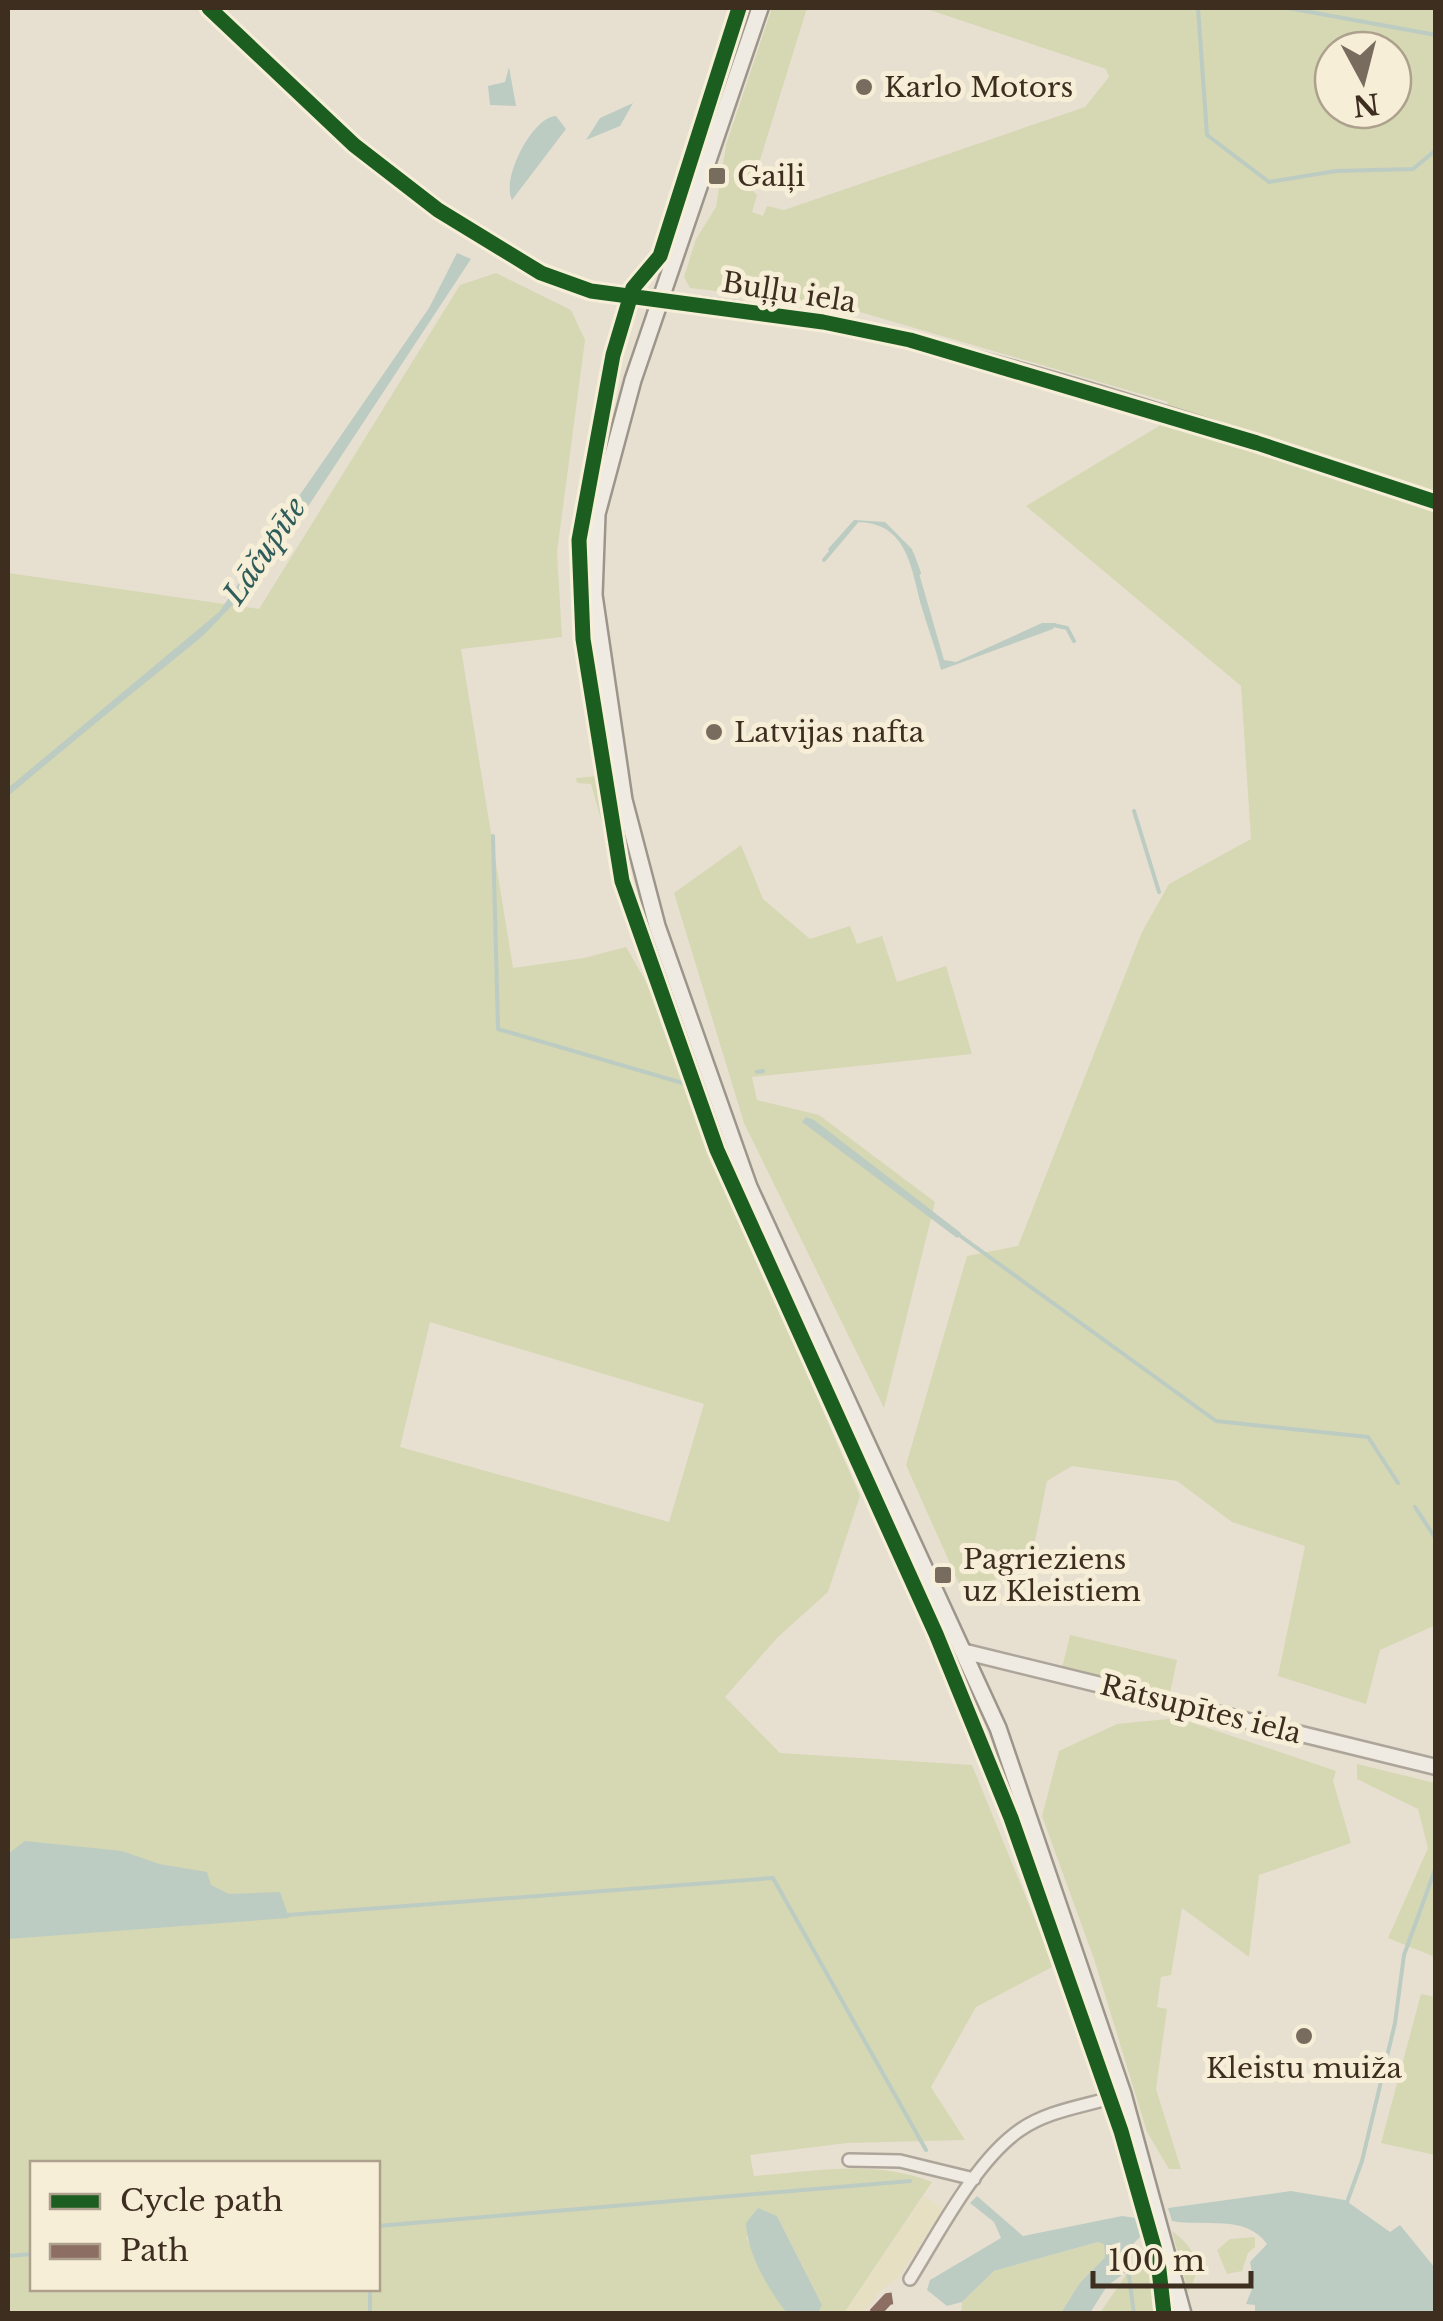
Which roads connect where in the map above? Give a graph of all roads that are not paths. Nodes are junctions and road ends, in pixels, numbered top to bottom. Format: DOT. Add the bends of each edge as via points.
graph roads {
  1 [pos="208,8"];
  2 [pos="760,8"];
  3 [pos="659,299"];
  4 [pos="1436,502"];
  5 [pos="966,1652"];
  6 [pos="1436,1767"];
  7 [pos="1123,2094"];
  8 [pos="849,2160"];
  9 [pos="974,2179"];
  10 [pos="910,2280"];
  11 [pos="1183,2314"];
  1 -- 3 [label="street, Buļļu iela" via="354,145 438,210 542,273 591,291"];
  2 -- 3 [label="main road"];
  3 -- 4 [label="street, Buļļu iela" via="910,340"];
  3 -- 5 [label="main road" via="608,465 593,544 604,682 637,859 749,1187"];
  5 -- 6 [label="street, Rātsupītes iela"];
  5 -- 7 [label="main road"];
  7 -- 9 [label="street" via="1020,2130"];
  7 -- 11 [label="main road"];
  8 -- 9 [label="street" via="900,2160"];
  9 -- 10 [label="street"];
}
